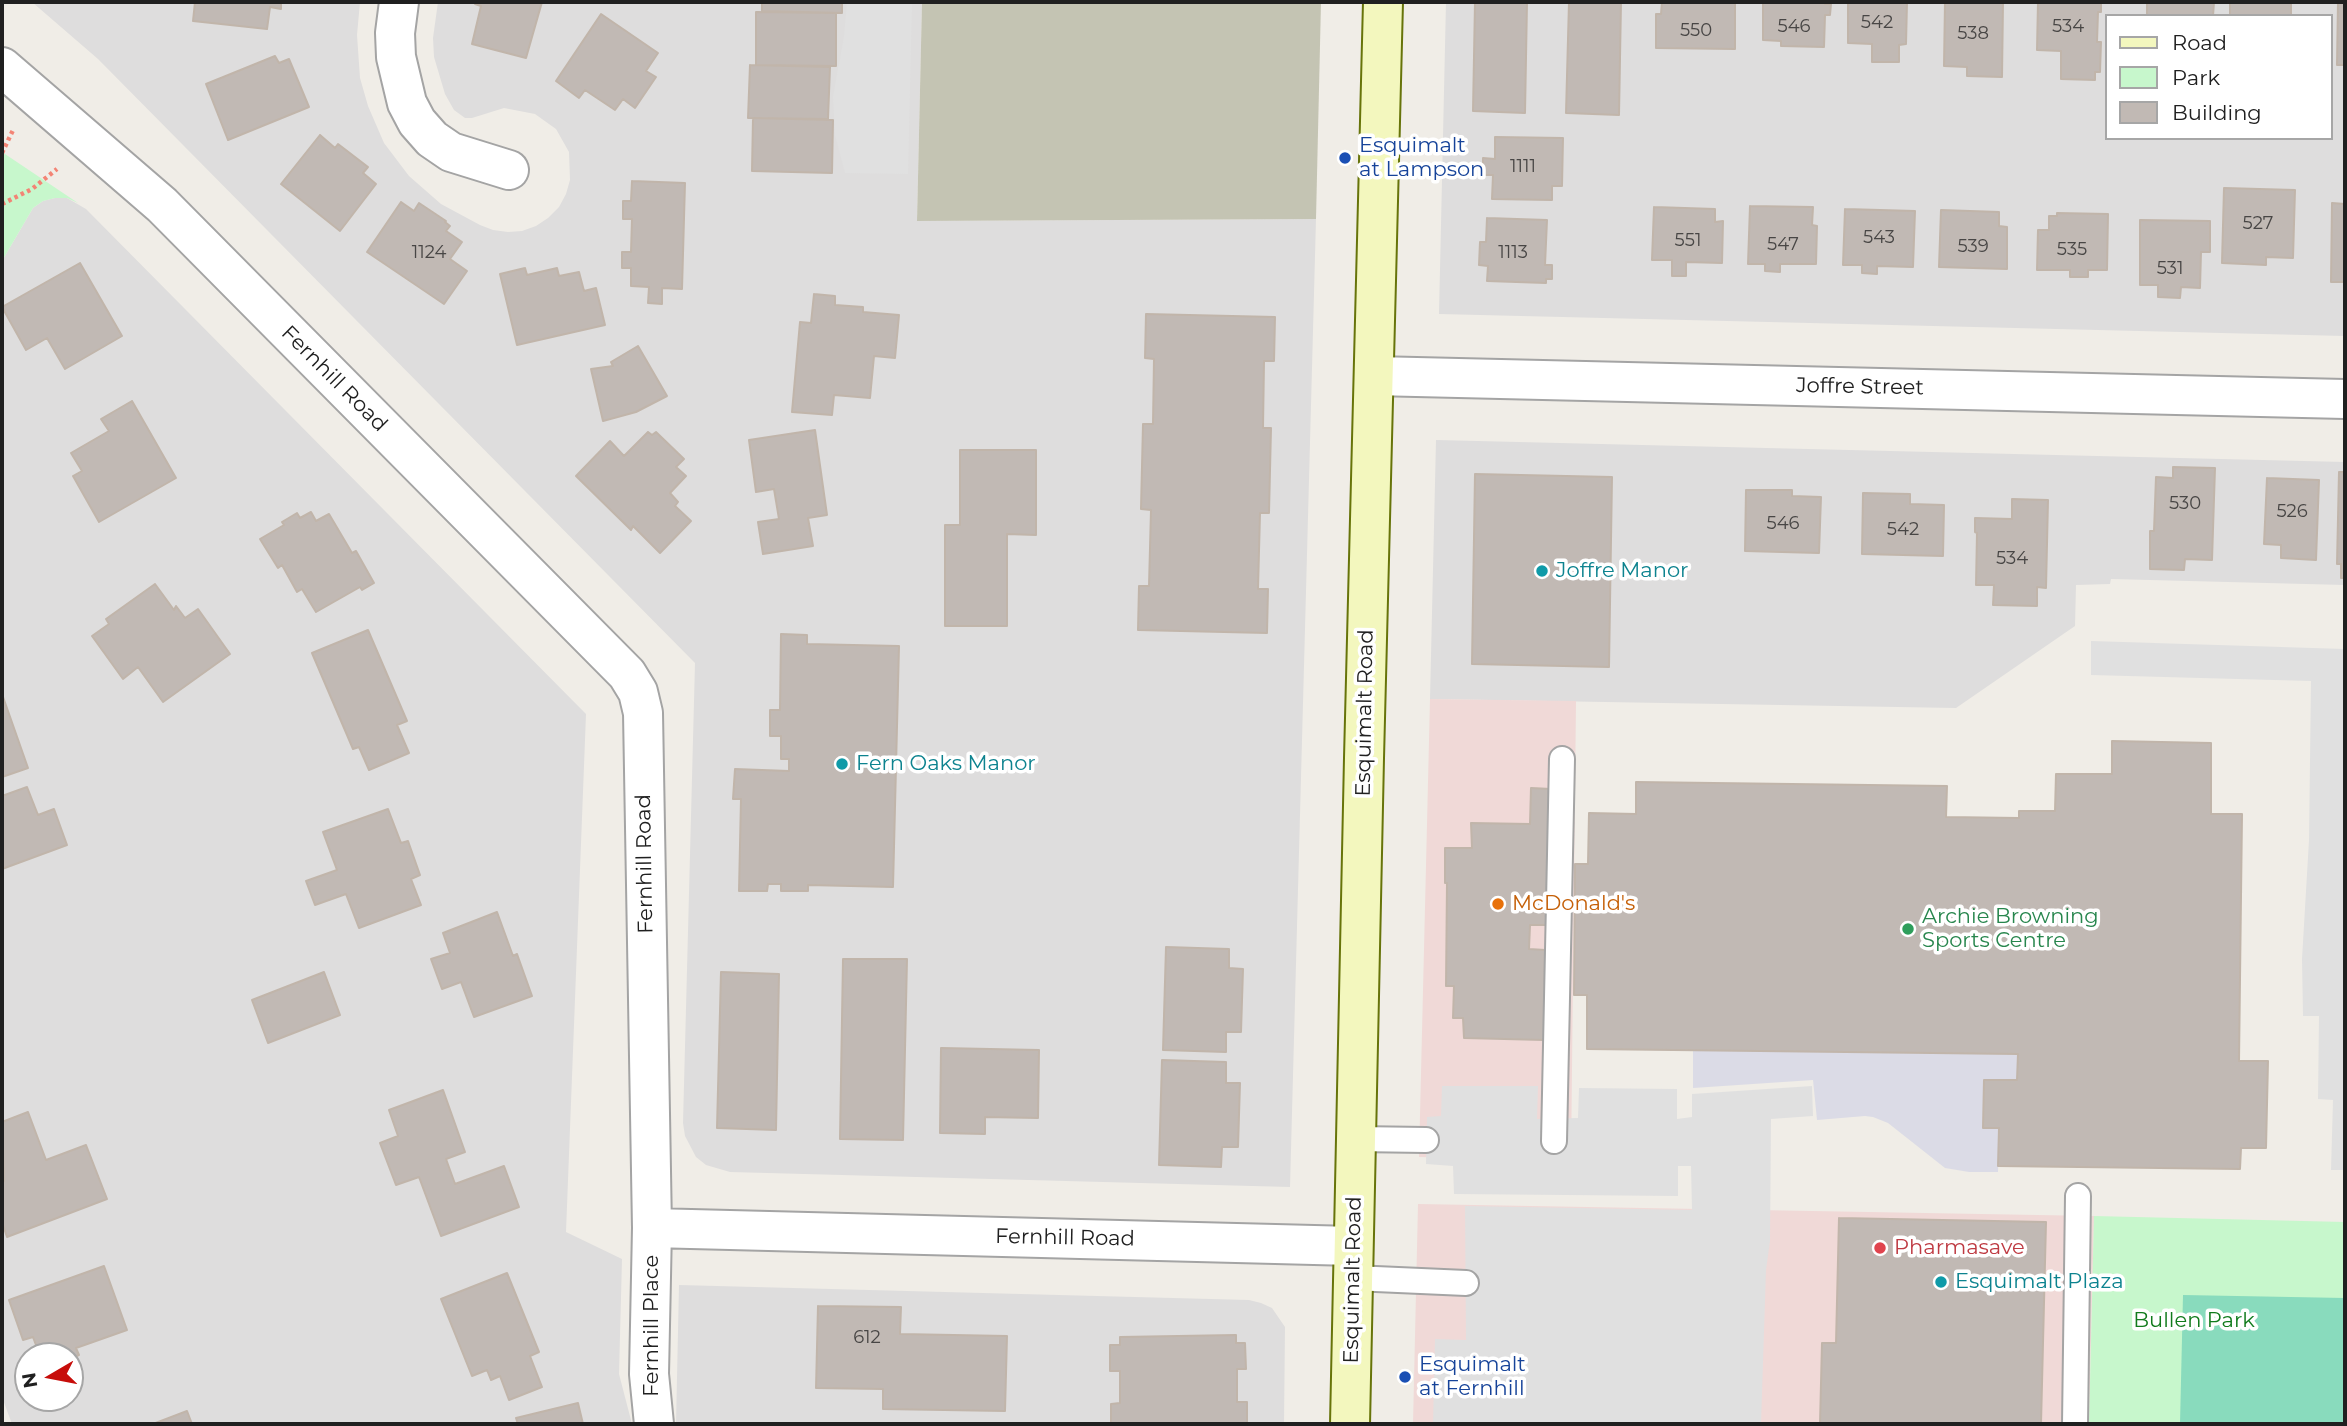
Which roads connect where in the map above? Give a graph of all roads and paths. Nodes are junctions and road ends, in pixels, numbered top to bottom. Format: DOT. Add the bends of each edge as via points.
graph roads {
  1 [pos="399,2"];
  2 [pos="1383,2"];
  3 [pos="2,67"];
  4 [pos="89,141"];
  5 [pos="509,170"];
  6 [pos="2,204"];
  7 [pos="1374,376"];
  8 [pos="2345,399"];
  9 [pos="1562,759"];
  10 [pos="1356,1139"];
  11 [pos="1426,1140"];
  12 [pos="1554,1141"];
  13 [pos="2078,1196"];
  14 [pos="652,1228"];
  15 [pos="1353,1262"];
  16 [pos="1466,1283"];
  17 [pos="654,1424"];
  18 [pos="1350,1424"];
  19 [pos="2075,1424"];
  1 -- 5 [label="street" via="396,57 407,103 417,122 451,152"];
  2 -- 7 [label="main road, Esquimalt Road"];
  3 -- 4 [label="street, Fernhill Road"];
  4 -- 6 [label="path" via="32,189"];
  4 -- 14 [label="street, Fernhill Road" via="172,215 627,674 638,692 643,713"];
  7 -- 8 [label="street, Joffre Street"];
  7 -- 10 [label="main road, Esquimalt Road"];
  9 -- 12 [label="lane"];
  10 -- 11 [label="lane"];
  10 -- 15 [label="main road, Esquimalt Road"];
  13 -- 19 [label="lane"];
  14 -- 15 [label="street, Fernhill Road"];
  14 -- 17 [label="street, Fernhill Place" via="649,1374"];
  15 -- 16 [label="lane"];
  15 -- 18 [label="main road, Esquimalt Road"];
}
